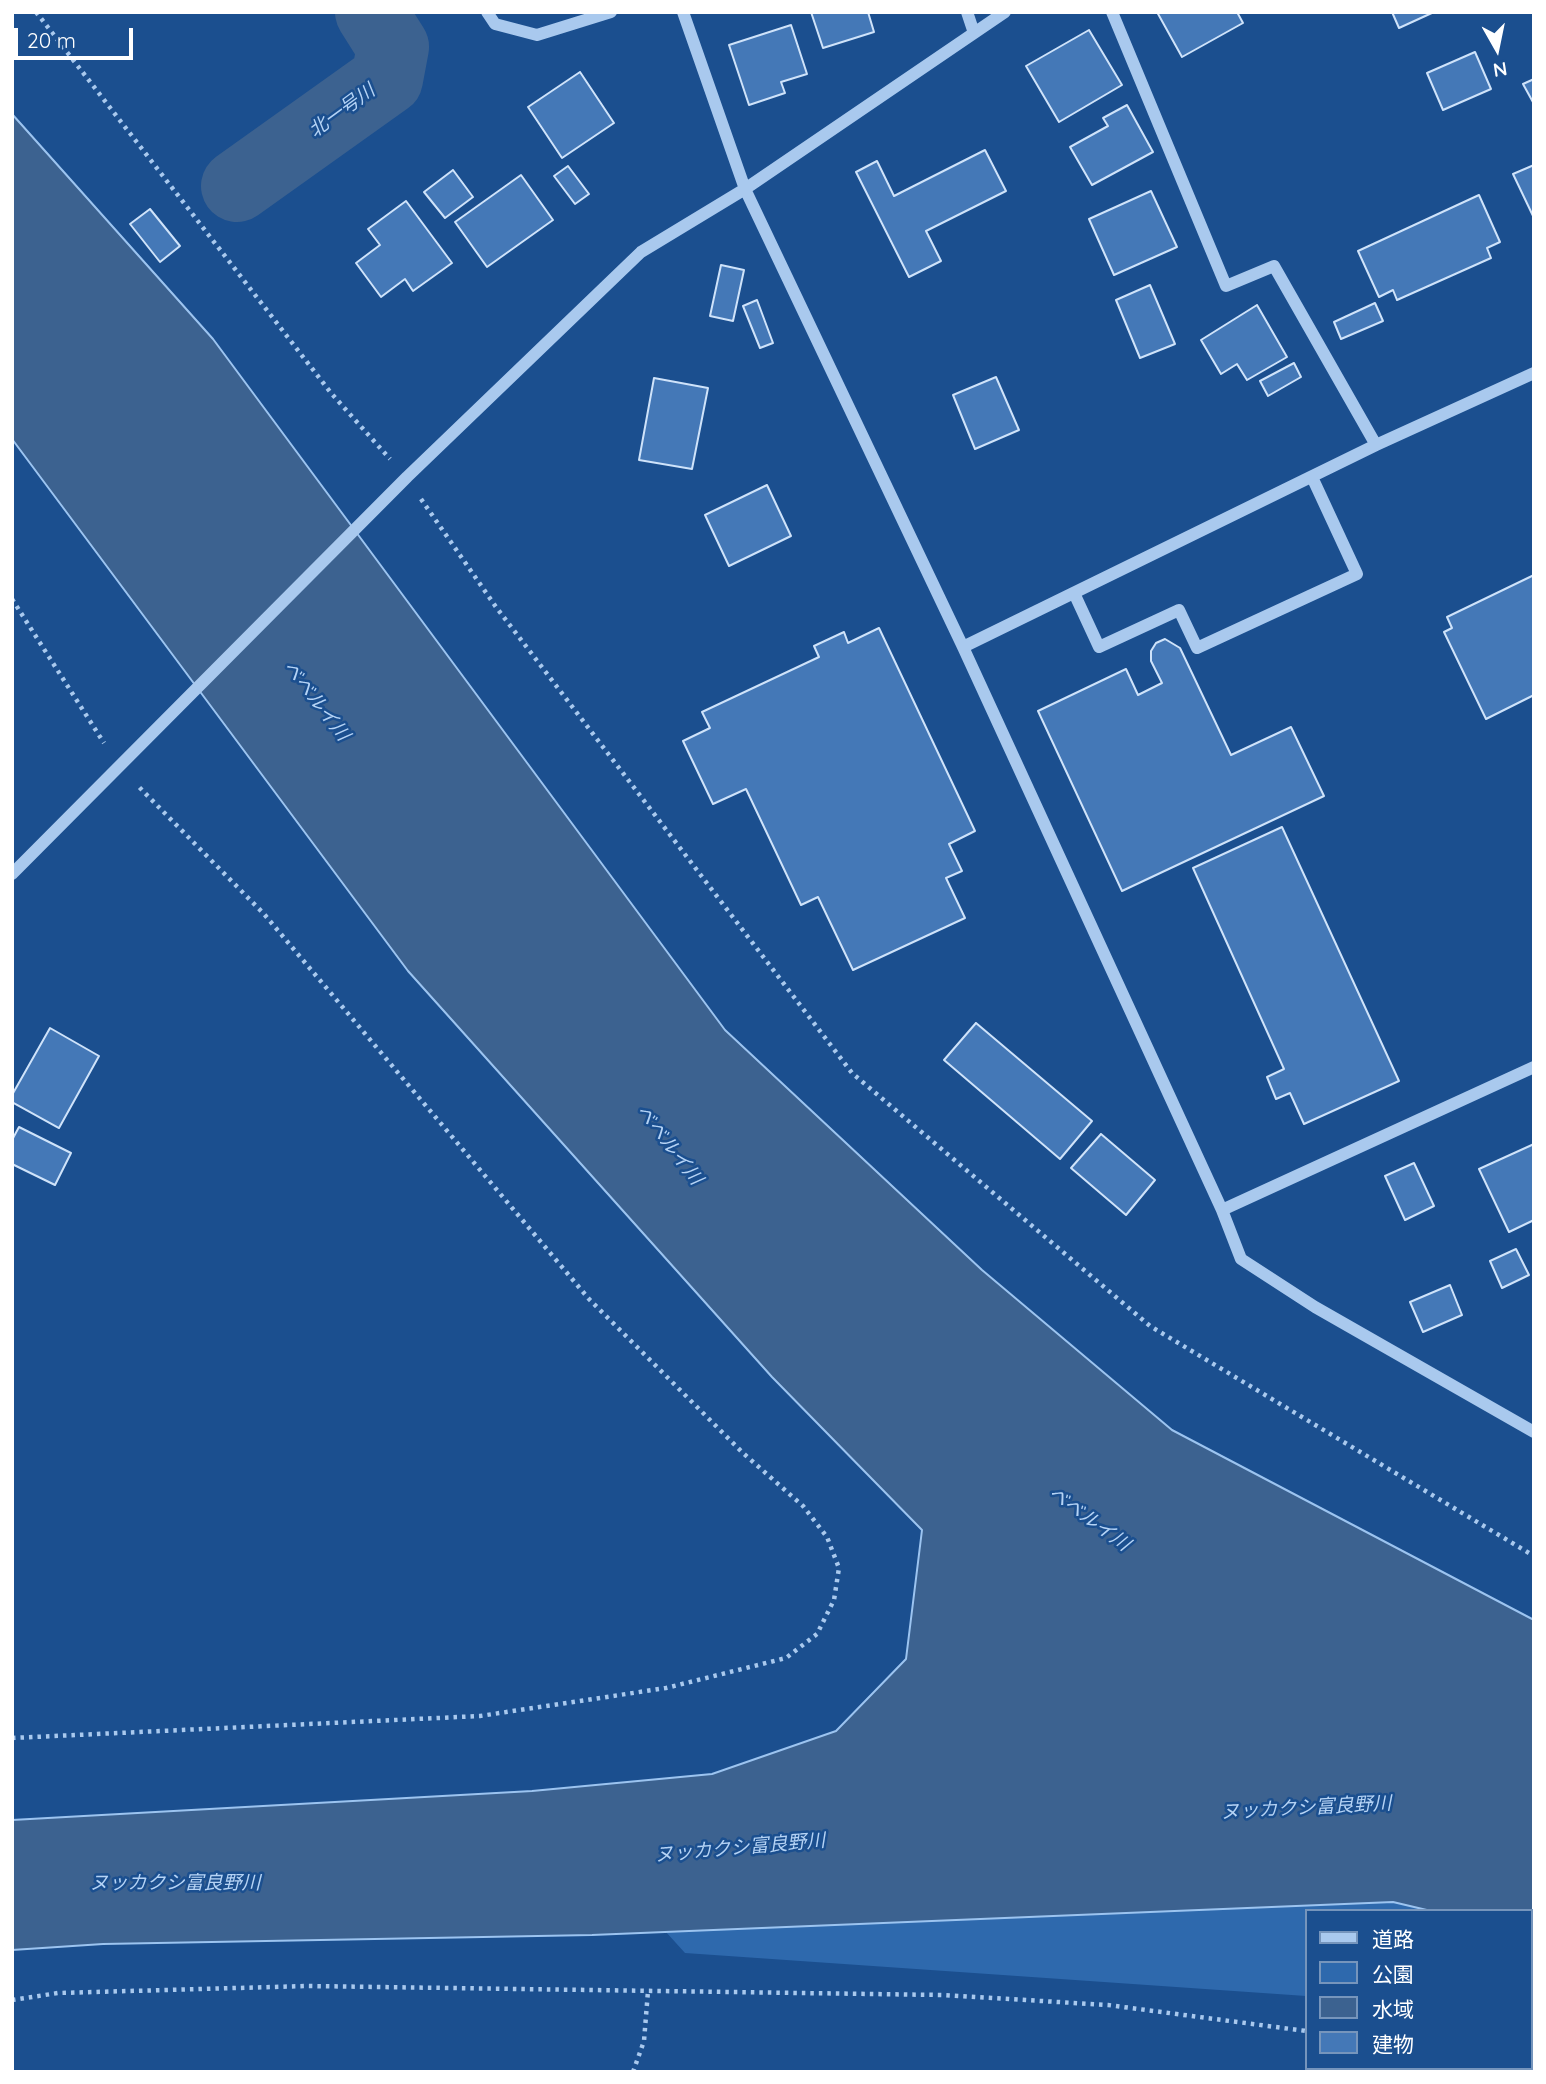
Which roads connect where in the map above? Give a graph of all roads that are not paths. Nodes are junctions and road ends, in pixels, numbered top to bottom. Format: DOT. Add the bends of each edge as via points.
graph roads {
  1 [pos="487,12"];
  2 [pos="611,12"];
  3 [pos="683,12"];
  4 [pos="967,12"];
  5 [pos="1005,12"];
  6 [pos="1112,12"];
  7 [pos="974,33"];
  8 [pos="745,189"];
  9 [pos="1534,373"];
  10 [pos="1376,445"];
  11 [pos="1312,477"];
  12 [pos="1073,593"];
  13 [pos="963,647"];
  14 [pos="12,874"];
  15 [pos="1534,1067"];
  16 [pos="1222,1210"];
  17 [pos="1534,1432"];
  1 -- 2 [label="street" via="495,24 537,35"];
  3 -- 8 [label="street"];
  4 -- 7 [label="street"];
  5 -- 7 [label="street"];
  6 -- 10 [label="street" via="1226,286 1274,266"];
  7 -- 8 [label="street"];
  8 -- 13 [label="street"];
  8 -- 14 [label="street" via="641,252 407,477"];
  9 -- 10 [label="street"];
  10 -- 11 [label="street"];
  11 -- 12 [label="street"];
  11 -- 12 [label="street" via="1357,574 1197,648 1179,610 1098,646"];
  12 -- 13 [label="street"];
  13 -- 16 [label="street"];
  15 -- 16 [label="street"];
  16 -- 17 [label="street" via="1241,1259 1315,1307"];
}
